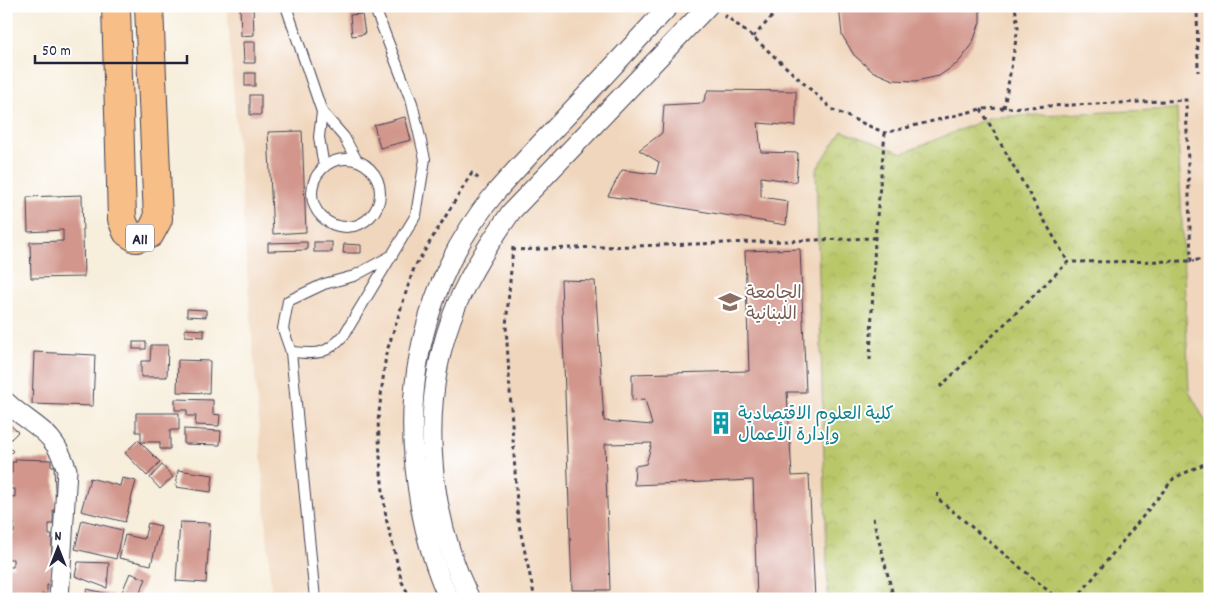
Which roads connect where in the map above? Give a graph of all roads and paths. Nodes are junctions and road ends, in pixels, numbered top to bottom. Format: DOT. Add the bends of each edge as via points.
graph roads {
  1 [pos="116,6"];
  2 [pos="149,6"];
  3 [pos="286,6"];
  4 [pos="374,6"];
  5 [pos="669,6"];
  6 [pos="708,6"];
  7 [pos="782,6"];
  8 [pos="1015,6"];
  9 [pos="1197,6"];
  10 [pos="719,24"];
  11 [pos="753,37"];
  12 [pos="1198,72"];
  13 [pos="1004,108"];
  14 [pos="981,109"];
  15 [pos="322,112"];
  16 [pos="885,133"];
  17 [pos="356,159"];
  18 [pos="324,167"];
  19 [pos="875,238"];
  20 [pos="463,240"];
  21 [pos="513,242"];
  22 [pos="512,250"];
  23 [pos="391,256"];
  24 [pos="482,256"];
  25 [pos="1210,260"];
  26 [pos="1191,261"];
  27 [pos="1068,262"];
  28 [pos="291,352"];
  29 [pos="870,360"];
  30 [pos="940,387"];
  31 [pos="6,402"];
  32 [pos="1210,472"];
  33 [pos="938,493"];
  34 [pos="873,518"];
  35 [pos="59,599"];
  36 [pos="316,599"];
  37 [pos="449,599"];
  38 [pos="470,599"];
  39 [pos="535,599"];
  40 [pos="894,599"];
  41 [pos="1058,599"];
  42 [pos="1076,599"];
  1 -- 2 [label="highway, A11" via="122,219 127,232 136,238 150,234 158,219"];
  3 -- 15 [label="lane"];
  4 -- 23 [label="lane" via="412,103 425,159 416,215"];
  5 -- 20 [label="street" via="495,192"];
  6 -- 24 [label="street" via="511,212"];
  7 -- 11 [label="path"];
  8 -- 13 [label="path" via="1018,28"];
  9 -- 12 [label="path"];
  10 -- 11 [label="path" via="726,16"];
  11 -- 16 [label="path" via="833,110"];
  13 -- 14 [label="path"];
  13 -- 26 [label="path" via="1186,100"];
  14 -- 16 [label="path"];
  14 -- 27 [label="path"];
  15 -- 17 [label="lane" via="339,130"];
  15 -- 18 [label="lane" via="319,137"];
  16 -- 19 [label="path"];
  17 -- 18 [label="lane" via="334,160"];
  17 -- 18 [label="lane" via="373,171 381,192 374,212 358,226 336,226 318,214 311,194 317,173"];
  19 -- 22 [label="path"];
  19 -- 29 [label="path"];
  20 -- 24 [label="street"];
  20 -- 37 [label="street" via="436,292 427,322 418,360 412,435 422,518"];
  21 -- 22 [label="path"];
  22 -- 39 [label="path" via="506,326 518,520"];
  23 -- 28 [label="lane" via="344,335 333,347 321,354"];
  23 -- 28 [label="lane" via="354,276 324,284 288,301 283,329"];
  24 -- 38 [label="street" via="457,304 447,335 434,396 432,437 435,487 442,521"];
  25 -- 26 [label="path"];
  26 -- 27 [label="path"];
  27 -- 30 [label="path"];
  28 -- 36 [label="lane"];
  31 -- 35 [label="street" via="53,439 62,452 67,470"];
  32 -- 42 [label="path" via="1204,464 1174,478"];
  33 -- 41 [label="path" via="936,498"];
  34 -- 40 [label="path"];
}
